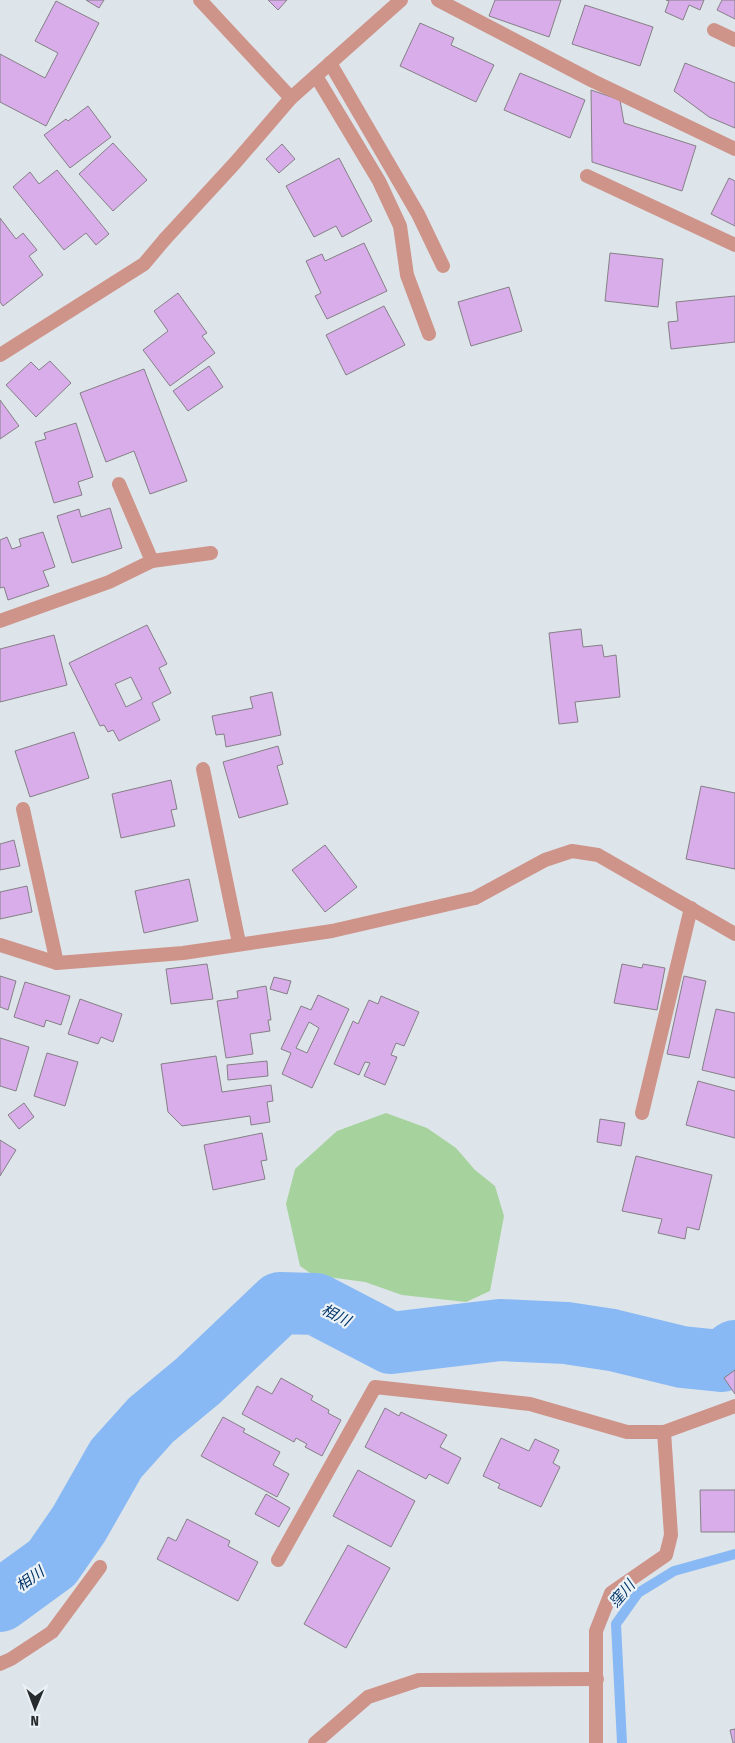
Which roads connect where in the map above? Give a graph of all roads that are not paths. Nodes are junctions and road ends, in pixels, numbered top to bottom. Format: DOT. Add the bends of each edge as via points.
graph roads {
  1 [pos="200,0"];
  2 [pos="401,0"];
  3 [pos="438,0"];
  4 [pos="714,30"];
  5 [pos="735,40"];
  6 [pos="330,63"];
  7 [pos="316,76"];
  8 [pos="291,98"];
  9 [pos="735,148"];
  10 [pos="588,176"];
  11 [pos="735,245"];
  12 [pos="443,266"];
  13 [pos="429,334"];
  14 [pos="0,355"];
  15 [pos="119,484"];
  16 [pos="211,553"];
  17 [pos="152,561"];
  18 [pos="0,621"];
  19 [pos="203,769"];
  20 [pos="23,809"];
  21 [pos="691,908"];
  22 [pos="735,934"];
  23 [pos="239,944"];
  24 [pos="0,945"];
  25 [pos="56,963"];
  26 [pos="642,1113"];
  27 [pos="735,1406"];
  28 [pos="664,1432"];
  29 [pos="278,1560"];
  30 [pos="100,1567"];
  31 [pos="0,1664"];
  32 [pos="597,1679"];
  33 [pos="315,1743"];
  34 [pos="596,1743"];
  1 -- 8 [label="street"];
  2 -- 6 [label="street"];
  3 -- 9 [label="street" via="593,81"];
  4 -- 5 [label="street"];
  6 -- 7 [label="street"];
  6 -- 12 [label="street" via="418,214"];
  7 -- 8 [label="street"];
  7 -- 13 [label="street" via="379,181 400,226 407,275"];
  8 -- 14 [label="street" via="144,264"];
  10 -- 11 [label="street"];
  15 -- 17 [label="street"];
  16 -- 17 [label="street"];
  17 -- 18 [label="street" via="109,582"];
  19 -- 23 [label="street"];
  20 -- 25 [label="street"];
  21 -- 22 [label="street"];
  21 -- 23 [label="street" via="598,855 572,851 545,860 475,898 332,931"];
  21 -- 26 [label="street"];
  23 -- 25 [label="street" via="183,953"];
  24 -- 25 [label="street"];
  27 -- 28 [label="street"];
  28 -- 29 [label="street" via="627,1432 530,1404 375,1387"];
  28 -- 32 [label="street" via="671,1535 666,1555 612,1593 596,1631"];
  30 -- 31 [label="street" via="52,1632"];
  32 -- 33 [label="street" via="419,1680 368,1697"];
  32 -- 34 [label="street"];
}
